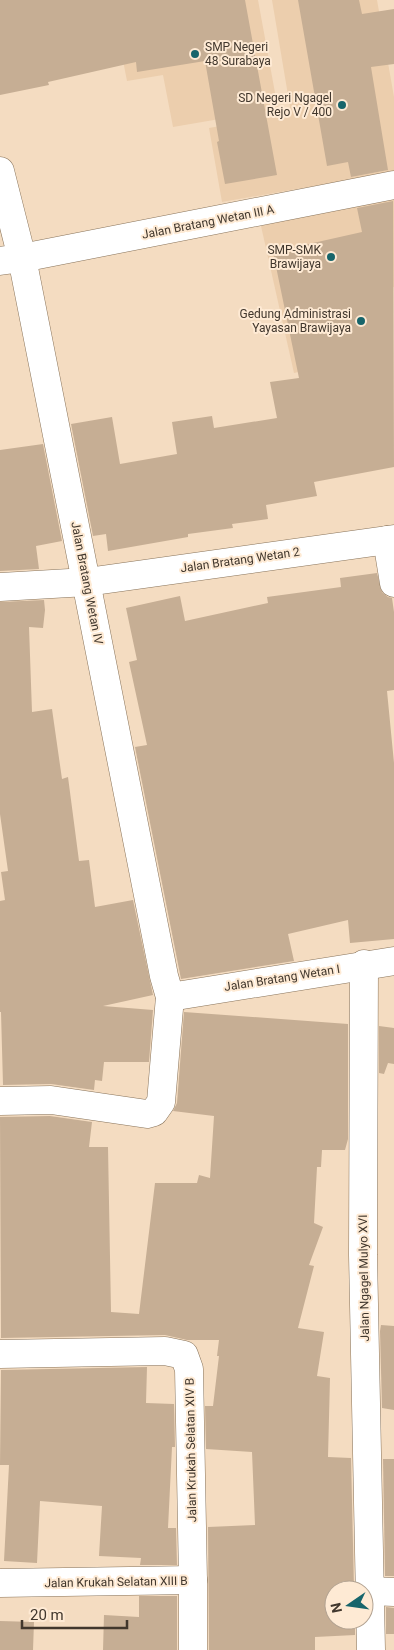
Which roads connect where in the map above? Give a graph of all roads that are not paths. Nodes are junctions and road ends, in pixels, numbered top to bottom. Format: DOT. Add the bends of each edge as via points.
graph roads {
  1 [pos="0,171"];
  2 [pos="394,185"];
  3 [pos="11,260"];
  4 [pos="391,539"];
  5 [pos="87,582"];
  6 [pos="394,583"];
  7 [pos="0,587"];
  8 [pos="394,961"];
  9 [pos="364,964"];
  10 [pos="170,997"];
  11 [pos="0,1101"];
  12 [pos="0,1354"];
  13 [pos="193,1580"];
  14 [pos="0,1583"];
  15 [pos="382,1591"];
  16 [pos="193,1650"];
  17 [pos="371,1650"];
  1 -- 3 [label="street, Jalan Bratang Wetan IV"];
  2 -- 3 [label="street, Jalan Bratang Wetan III A"];
  3 -- 5 [label="street, Jalan Bratang Wetan IV"];
  4 -- 5 [label="street, Jalan Bratang Wetan 2"];
  4 -- 6 [label="street"];
  5 -- 7 [label="street, Jalan Bratang Wetan 2"];
  5 -- 10 [label="street, Jalan Bratang Wetan IV"];
  8 -- 9 [label="street, Jalan Bratang Wetan I"];
  9 -- 10 [label="street, Jalan Bratang Wetan I"];
  9 -- 15 [label="street, Jalan Ngagel Mulyo XVI" via="363,1255"];
  10 -- 11 [label="street" via="161,1102 154,1112 147,1114 51,1100"];
  12 -- 13 [label="street, Jalan Krukah Selatan XIV B" via="165,1351 184,1355 189,1369"];
  13 -- 14 [label="street, Jalan Krukah Selatan XIII B"];
  13 -- 16 [label="street, Jalan Krukah Selatan XIII B"];
  15 -- 17 [label="street, Jalan Ngagel Mulyo XVI"];
}
